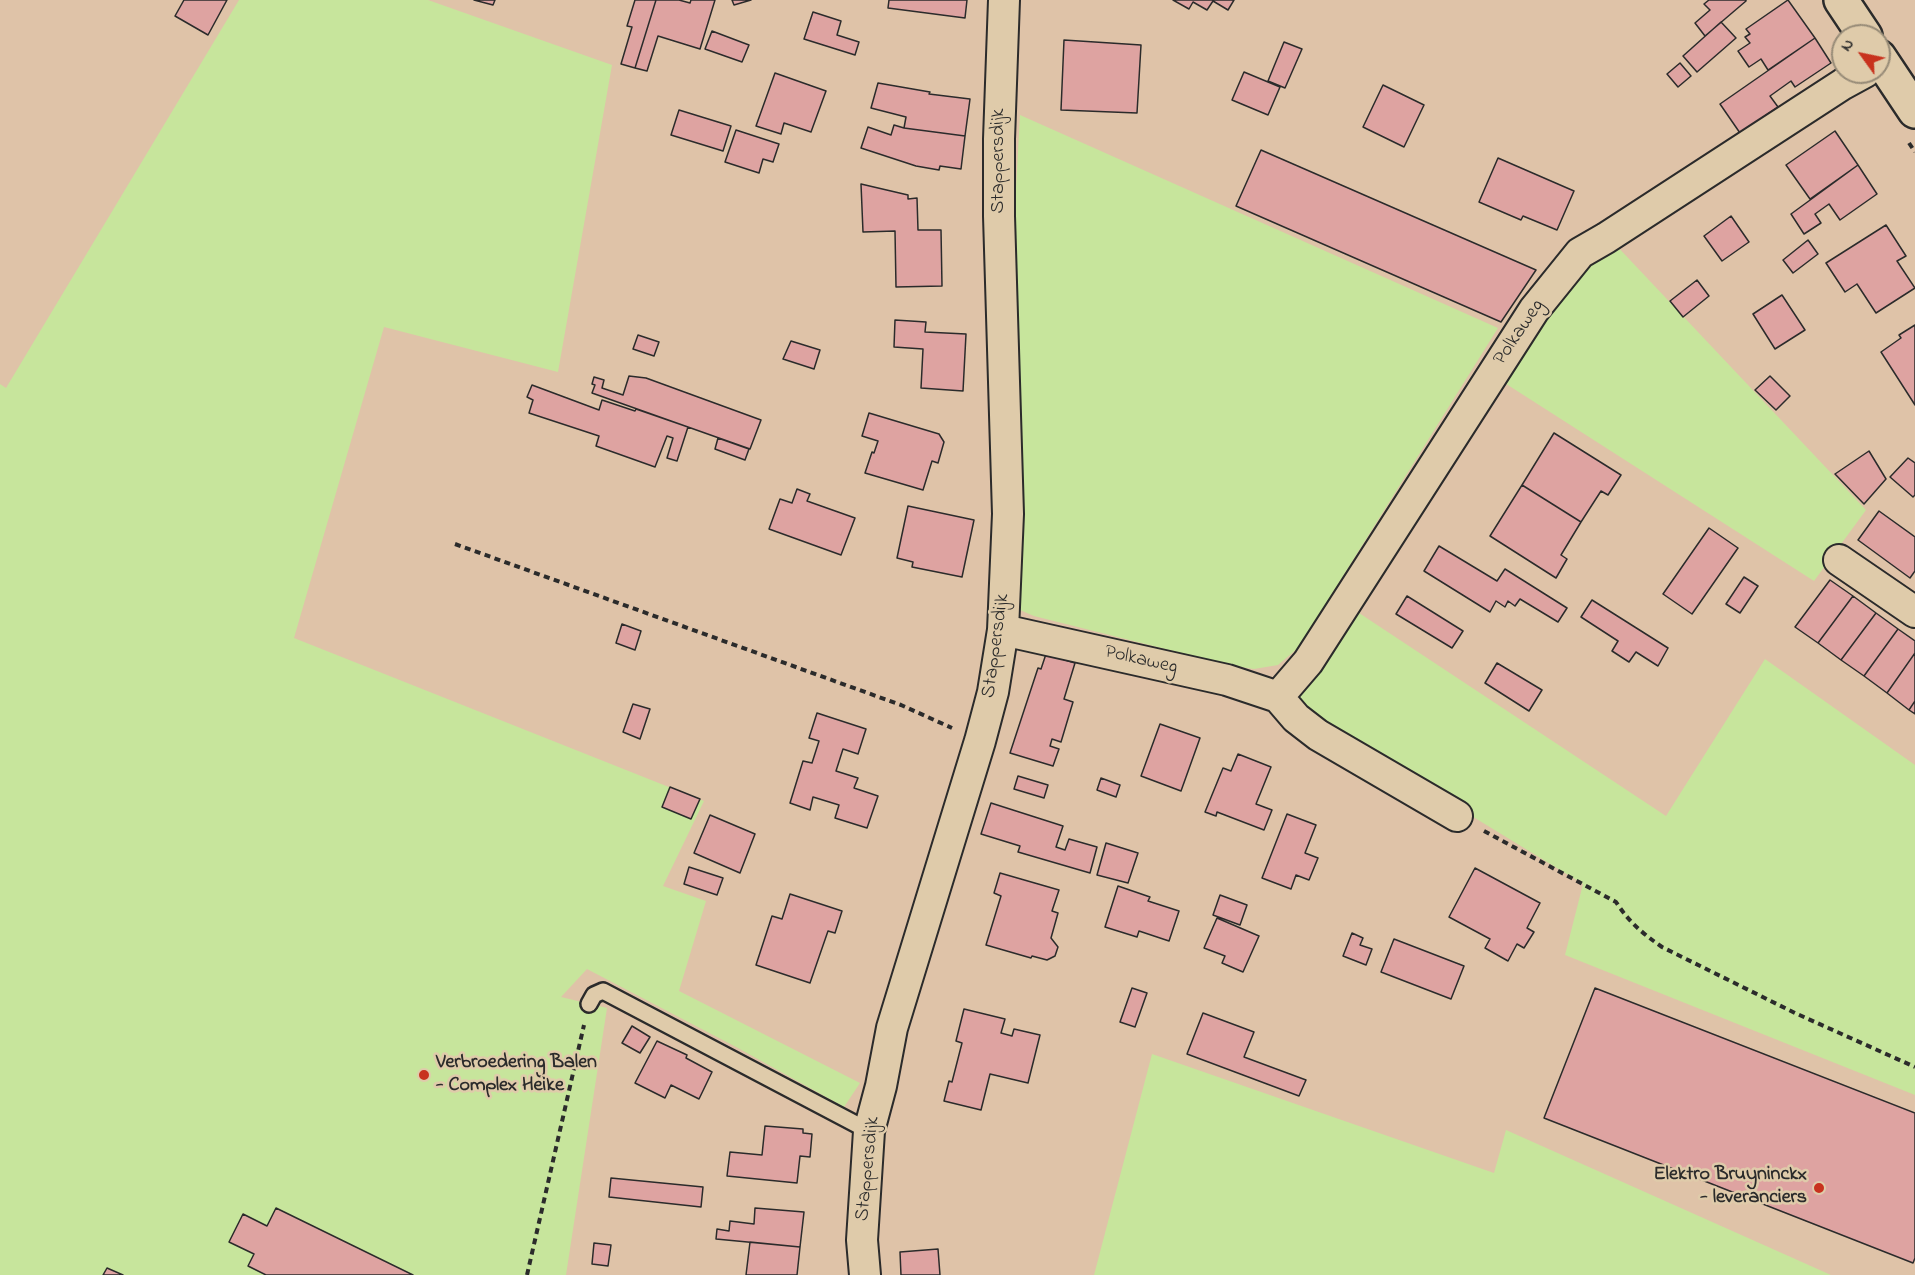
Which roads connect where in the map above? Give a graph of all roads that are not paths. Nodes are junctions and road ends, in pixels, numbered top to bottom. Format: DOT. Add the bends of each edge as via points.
graph roads {
  1 [pos="1004,0"];
  2 [pos="1841,0"];
  3 [pos="1857,24"];
  4 [pos="1891,81"];
  5 [pos="1843,84"];
  6 [pos="1915,111"];
  7 [pos="1839,560"];
  8 [pos="1915,612"];
  9 [pos="1002,630"];
  10 [pos="1278,697"];
  11 [pos="1457,816"];
  12 [pos="589,1004"];
  13 [pos="869,1131"];
  14 [pos="865,1275"];
  1 -- 9 [label="street, Stappersdijk" via="999,216 1008,514"];
  2 -- 3 [label="main road"];
  4 -- 6 [label="main road"];
  5 -- 10 [label="street, Polkaweg" via="1580,253 1534,310 1308,662"];
  7 -- 8 [label="street"];
  9 -- 10 [label="street, Polkaweg" via="1227,680"];
  9 -- 13 [label="street, Stappersdijk" via="993,692 980,741 892,1028"];
  10 -- 11 [label="street" via="1318,735"];
  12 -- 13 [label="lane" via="594,995 603,991"];
  13 -- 14 [label="street, Stappersdijk" via="862,1240"];
}
